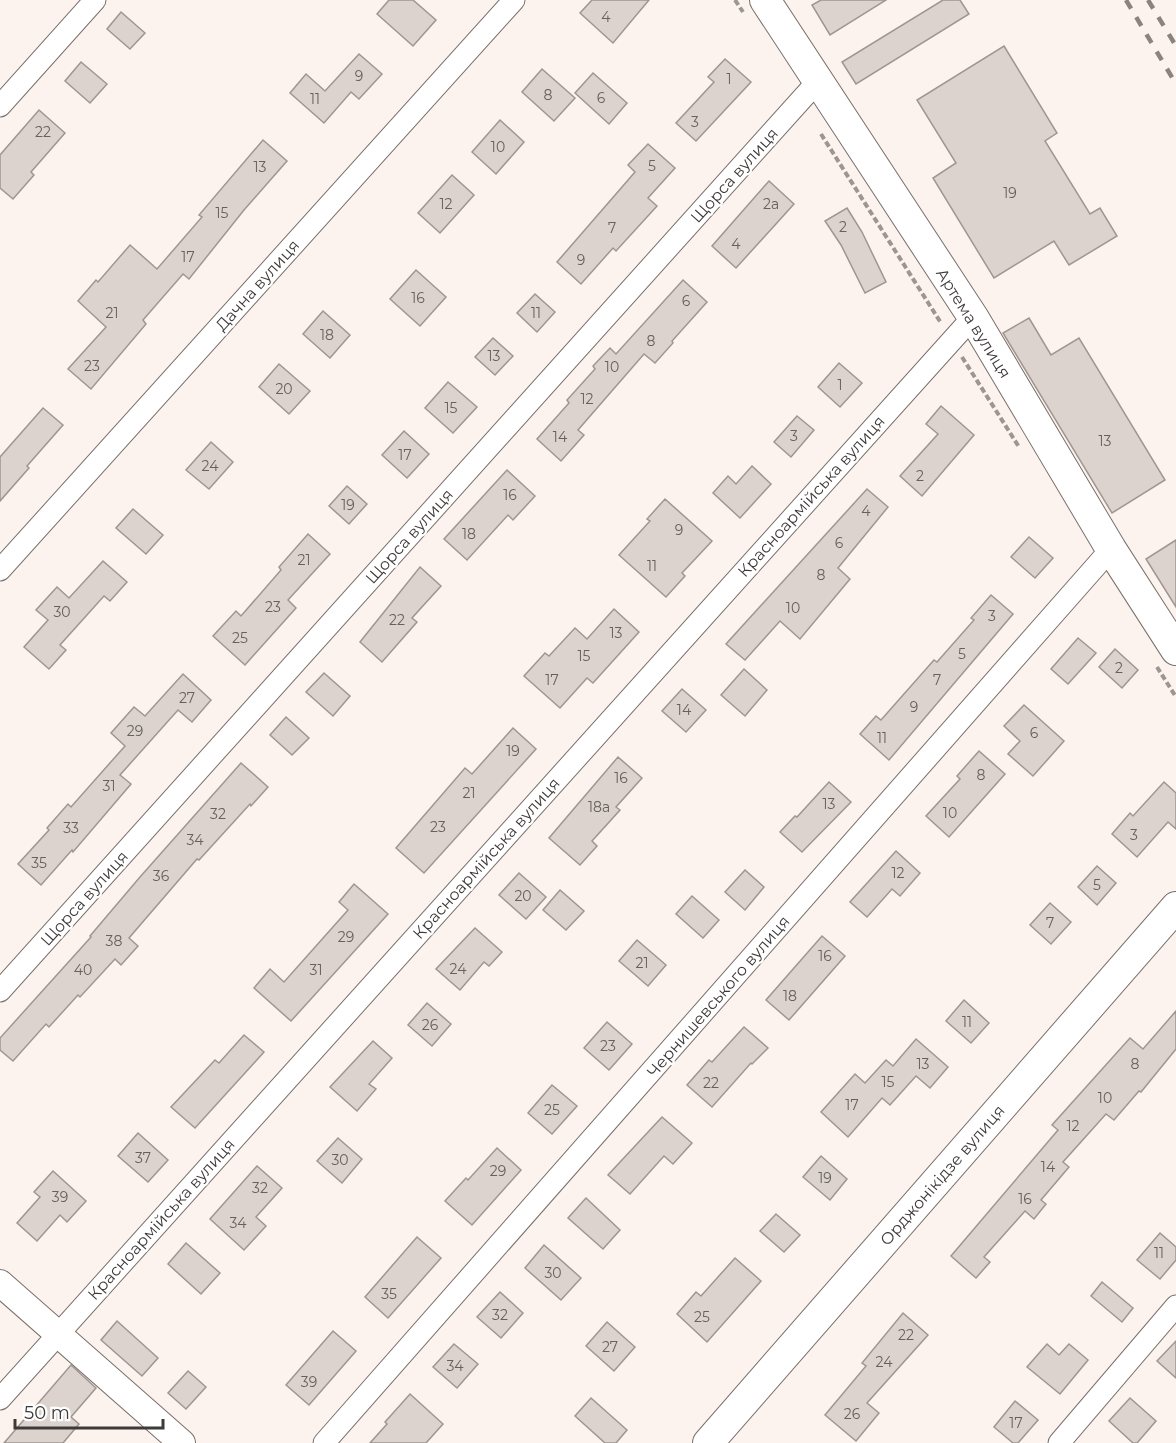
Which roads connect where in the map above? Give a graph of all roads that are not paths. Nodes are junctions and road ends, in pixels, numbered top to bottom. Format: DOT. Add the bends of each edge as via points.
graph roads {
  1 [pos="95,0"];
  2 [pos="514,0"];
  3 [pos="765,0"];
  4 [pos="818,81"];
  5 [pos="0,106"];
  6 [pos="973,317"];
  7 [pos="1111,549"];
  8 [pos="0,570"];
  9 [pos="1176,650"];
  10 [pos="1176,907"];
  11 [pos="0,991"];
  12 [pos="0,1283"];
  13 [pos="1176,1306"];
  14 [pos="58,1333"];
  15 [pos="0,1399"];
  16 [pos="183,1443"];
  17 [pos="324,1443"];
  18 [pos="708,1443"];
  19 [pos="1059,1443"];
  1 -- 5 [label="street"];
  2 -- 8 [label="street, Дачна вулиця"];
  3 -- 4 [label="main road, Артема вулиця"];
  4 -- 6 [label="main road, Артема вулиця"];
  4 -- 11 [label="street, Щорса вулиця"];
  6 -- 7 [label="main road, Артема вулиця"];
  6 -- 14 [label="street, Красноармійська вулиця"];
  7 -- 9 [label="main road, Артема вулиця"];
  7 -- 17 [label="street, Чернишевського вулиця"];
  10 -- 18 [label="main road, Орджонікідзе вулиця"];
  12 -- 14 [label="street"];
  13 -- 19 [label="street"];
  14 -- 15 [label="street, Красноармійська вулиця"];
  14 -- 16 [label="street"];
}
